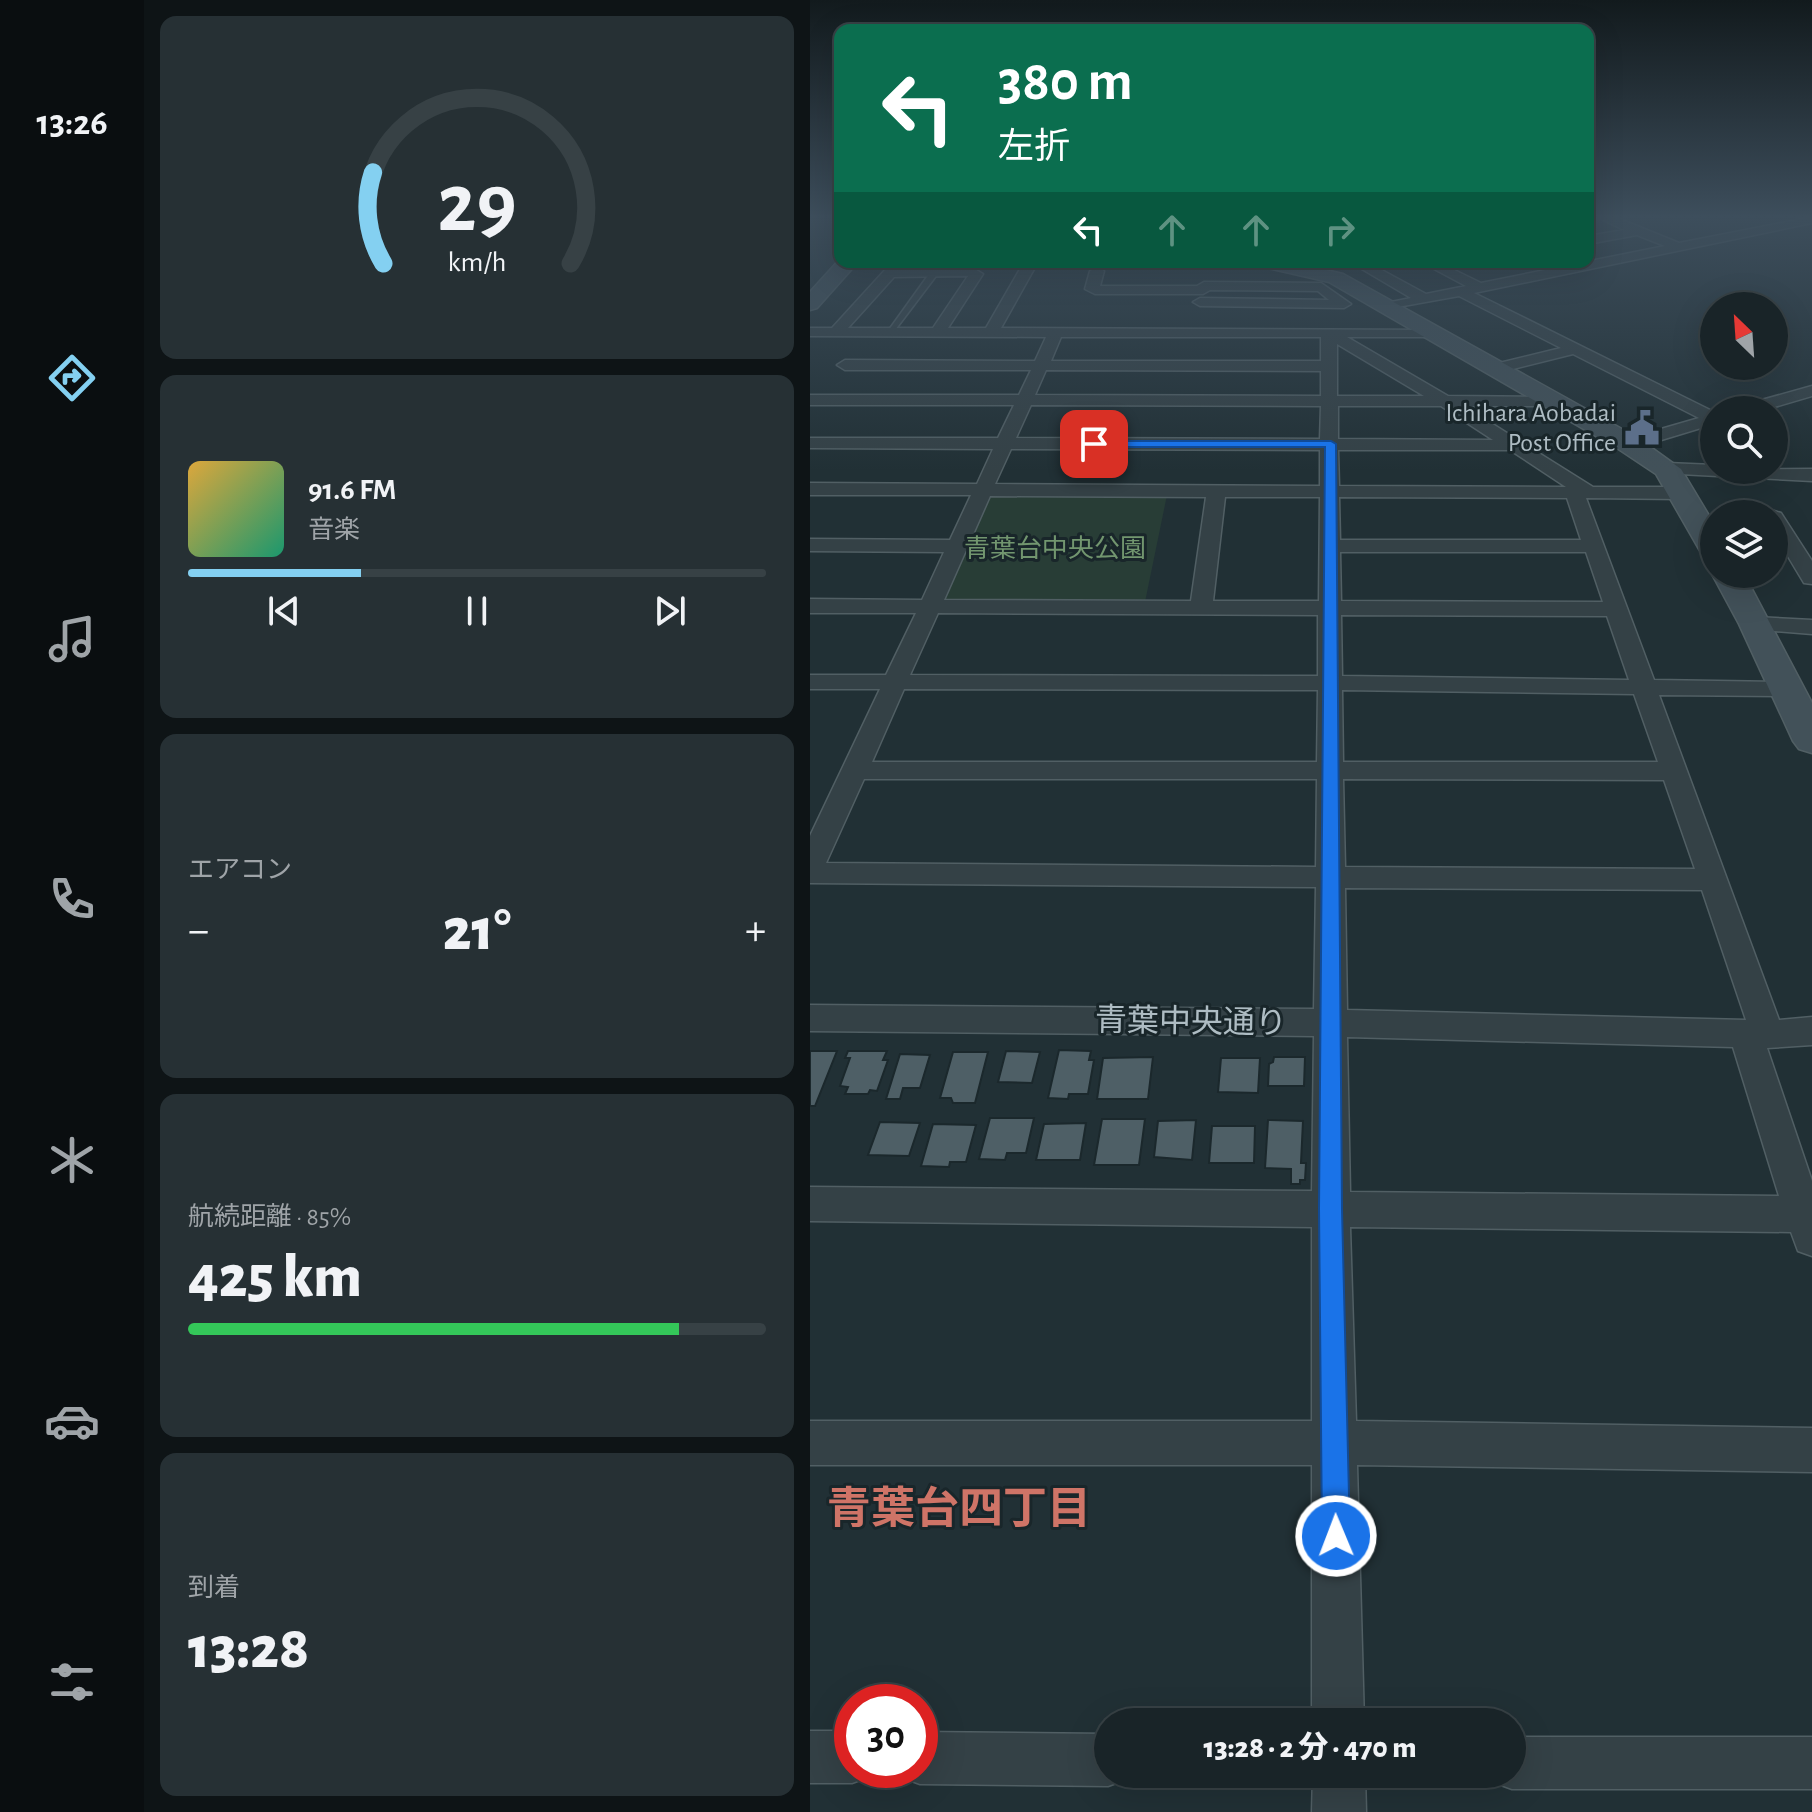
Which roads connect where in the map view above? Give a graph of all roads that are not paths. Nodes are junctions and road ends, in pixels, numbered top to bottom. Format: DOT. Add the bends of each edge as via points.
graph roads {
  1 [pos="864,302"];
  2 [pos="912,302"];
  3 [pos="958,302"];
  4 [pos="1008,302"];
  5 [pos="1200,302"];
  6 [pos="1322,302"];
  7 [pos="1341,302"];
  8 [pos="1377,302"];
  9 [pos="1412,302"];
  10 [pos="1481,302"];
  11 [pos="1386,307"];
  12 [pos="810,332"];
  13 [pos="836,332"];
  14 [pos="871,332"];
  15 [pos="889,332"];
  16 [pos="938,332"];
  17 [pos="991,332"];
  18 [pos="1056,332"];
  19 [pos="1194,333"];
  20 [pos="1329,333"];
  21 [pos="1433,333"];
  22 [pos="1575,349"];
  23 [pos="1041,366"];
  24 [pos="1330,366"];
  25 [pos="1497,368"];
  26 [pos="824,390"];
  27 [pos="1812,391"];
  28 [pos="1788,398"];
  29 [pos="1025,401"];
  30 [pos="1554,401"];
  31 [pos="1330,402"];
  32 [pos="1448,403"];
  33 [pos="810,443"];
  34 [pos="1005,444"];
  35 [pos="1331,444"];
  36 [pos="1629,444"];
  37 [pos="1513,445"];
  38 [pos="1667,469"];
  39 [pos="1700,470"];
  40 [pos="1788,474"];
  41 [pos="1812,475"];
  42 [pos="810,489"];
  43 [pos="983,490"];
  44 [pos="1216,491"];
  45 [pos="1331,491"];
  46 [pos="1580,491"];
  47 [pos="1682,493"];
  48 [pos="1700,524"];
  49 [pos="1788,538"];
  50 [pos="810,545"];
  51 [pos="957,546"];
  52 [pos="1332,546"];
  53 [pos="1593,546"];
  54 [pos="1810,570"];
  55 [pos="1736,588"];
  56 [pos="810,606"];
  57 [pos="929,606"];
  58 [pos="1201,608"];
  59 [pos="1330,608"];
  60 [pos="1616,609"];
  61 [pos="1756,624"];
  62 [pos="1812,627"];
  63 [pos="810,682"];
  64 [pos="893,682"];
  65 [pos="1330,683"];
  66 [pos="1644,688"];
  67 [pos="1785,689"];
  68 [pos="1812,741"];
  69 [pos="853,770"];
  70 [pos="1329,771"];
  71 [pos="1674,771"];
  72 [pos="810,867"];
  73 [pos="810,873"];
  74 [pos="1329,877"];
  75 [pos="1713,880"];
  76 [pos="810,1018"];
  77 [pos="1333,1023"];
  78 [pos="1812,1031"];
  79 [pos="1756,1034"];
  80 [pos="810,1204"];
  81 [pos="1331,1209"];
  82 [pos="1808,1226"];
  83 [pos="810,1443"];
  84 [pos="1335,1443"];
  85 [pos="1812,1450"];
  86 [pos="1338,1708"];
  87 [pos="810,1757"];
  88 [pos="834,1757"];
  89 [pos="938,1758"];
  90 [pos="1094,1760"];
  91 [pos="1526,1763"];
  92 [pos="1812,1763"];
  93 [pos="1339,1788"];
  94 [pos="1339,1812"];
  1 -- 13 [label="street"];
  2 -- 15 [label="lane"];
  3 -- 16 [label="street"];
  4 -- 17 [label="street"];
  5 -- 19 [label="street"];
  6 -- 7 [label="street" via="1344,304"];
  8 -- 11 [label="street"];
  9 -- 11 [label="street"];
  10 -- 22 [label="street"];
  11 -- 21 [label="street"];
  12 -- 13 [label="street"];
  13 -- 14 [label="street"];
  14 -- 15 [label="street"];
  14 -- 26 [label="street"];
  15 -- 16 [label="street"];
  16 -- 17 [label="street"];
  17 -- 18 [label="street"];
  18 -- 19 [label="street"];
  18 -- 23 [label="street"];
  19 -- 20 [label="street"];
  20 -- 21 [label="street"];
  20 -- 24 [label="street"];
  20 -- 32 [label="street"];
  21 -- 25 [label="street"];
  22 -- 25 [label="street"];
  22 -- 36 [label="street" via="1714,419"];
  23 -- 24 [label="street"];
  23 -- 26 [label="street"];
  23 -- 29 [label="street"];
  24 -- 31 [label="street"];
  25 -- 30 [label="street"];
  26 -- 29 [label="street"];
  27 -- 28 [label="street"];
  29 -- 31 [label="street"];
  29 -- 34 [label="street"];
  30 -- 32 [label="street"];
  30 -- 36 [label="street"];
  31 -- 32 [label="street"];
  31 -- 35 [label="street"];
  32 -- 37 [label="street"];
  33 -- 34 [label="street"];
  34 -- 35 [label="street"];
  34 -- 43 [label="street"];
  35 -- 37 [label="street"];
  35 -- 45 [label="street"];
  36 -- 38 [label="street"];
  37 -- 46 [label="street"];
  38 -- 39 [label="street"];
  38 -- 47 [label="street"];
  40 -- 41 [label="street"];
  42 -- 43 [label="street"];
  43 -- 44 [label="street"];
  43 -- 51 [label="street"];
  44 -- 45 [label="street"];
  44 -- 58 [label="street"];
  45 -- 46 [label="street"];
  45 -- 52 [label="street"];
  46 -- 47 [label="street"];
  46 -- 53 [label="street"];
  47 -- 48 [label="street"];
  49 -- 54 [label="street"];
  50 -- 51 [label="street"];
  51 -- 57 [label="street"];
  52 -- 53 [label="street"];
  52 -- 59 [label="street"];
  53 -- 60 [label="street"];
  55 -- 61 [label="street"];
  56 -- 57 [label="street"];
  57 -- 58 [label="street"];
  57 -- 64 [label="street"];
  58 -- 59 [label="street"];
  59 -- 60 [label="street"];
  59 -- 65 [label="street"];
  60 -- 66 [label="street"];
  61 -- 62 [label="street"];
  61 -- 67 [label="street"];
  63 -- 64 [label="street"];
  64 -- 65 [label="street"];
  64 -- 69 [label="street"];
  65 -- 66 [label="street"];
  65 -- 70 [label="street"];
  66 -- 67 [label="street"];
  66 -- 71 [label="street"];
  67 -- 68 [label="street"];
  69 -- 70 [label="street"];
  69 -- 72 [label="street"];
  70 -- 71 [label="street"];
  70 -- 74 [label="street"];
  71 -- 75 [label="street"];
  73 -- 74 [label="street"];
  74 -- 75 [label="street"];
  74 -- 77 [label="street"];
  75 -- 79 [label="street"];
  76 -- 77 [label="street, 青葉中央通り"];
  77 -- 79 [label="street, 青葉中央通り"];
  77 -- 81 [label="street"];
  78 -- 79 [label="street, 青葉中央通り"];
  79 -- 82 [label="street"];
  80 -- 81 [label="street"];
  81 -- 82 [label="street"];
  81 -- 84 [label="street"];
  83 -- 84 [label="street"];
  84 -- 85 [label="street"];
  84 -- 86 [label="street"];
  87 -- 88 [label="street"];
  89 -- 90 [label="street"];
  91 -- 92 [label="street"];
  93 -- 94 [label="street"];
}
